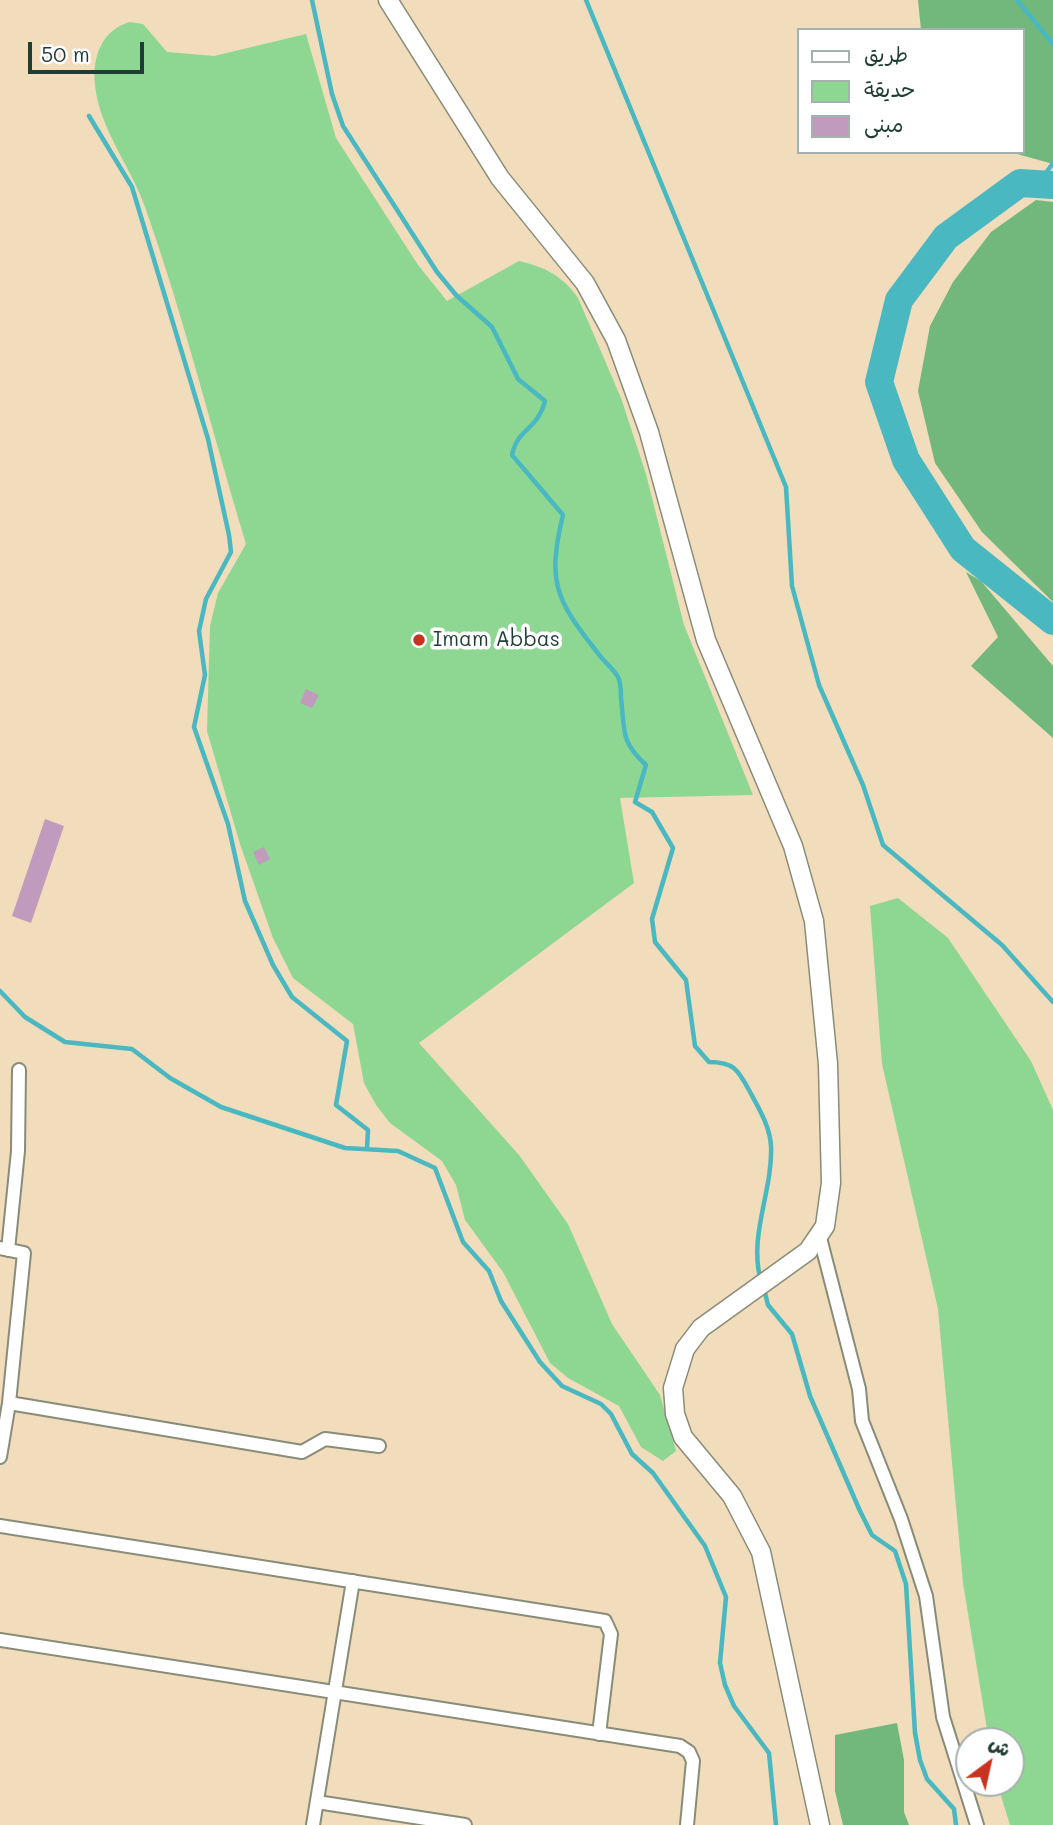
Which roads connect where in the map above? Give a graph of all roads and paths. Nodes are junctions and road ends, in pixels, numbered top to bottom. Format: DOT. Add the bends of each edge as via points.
graph roads {
  1 [pos="388,0"];
  2 [pos="19,1070"];
  3 [pos="819,1234"];
  4 [pos="4,1249"];
  5 [pos="9,1403"];
  6 [pos="379,1446"];
  7 [pos="0,1457"];
  8 [pos="0,1526"];
  9 [pos="353,1581"];
  10 [pos="0,1640"];
  11 [pos="335,1693"];
  12 [pos="599,1734"];
  13 [pos="317,1802"];
  14 [pos="313,1825"];
  15 [pos="465,1825"];
  16 [pos="687,1825"];
  17 [pos="820,1825"];
  18 [pos="977,1825"];
  1 -- 3 [label="main road" via="500,178 585,284 616,340 649,432 706,640 793,846 814,921 828,1064 831,1183 825,1226"];
  2 -- 4 [label="street" via="18,1151"];
  3 -- 17 [label="main road" via="808,1251 716,1315 692,1338 675,1374 673,1401 690,1448 732,1496 761,1552"];
  3 -- 18 [label="street" via="859,1389 862,1421 926,1596 943,1717"];
  4 -- 5 [label="street" via="24,1253"];
  5 -- 6 [label="street" via="302,1452 325,1440"];
  5 -- 7 [label="street"];
  8 -- 9 [label="street"];
  9 -- 11 [label="street"];
  9 -- 12 [label="street" via="605,1620 611,1634"];
  10 -- 11 [label="street"];
  11 -- 12 [label="street"];
  11 -- 13 [label="street"];
  12 -- 16 [label="street" via="680,1746 689,1752 693,1766"];
  13 -- 14 [label="street"];
  13 -- 15 [label="street"];
}
